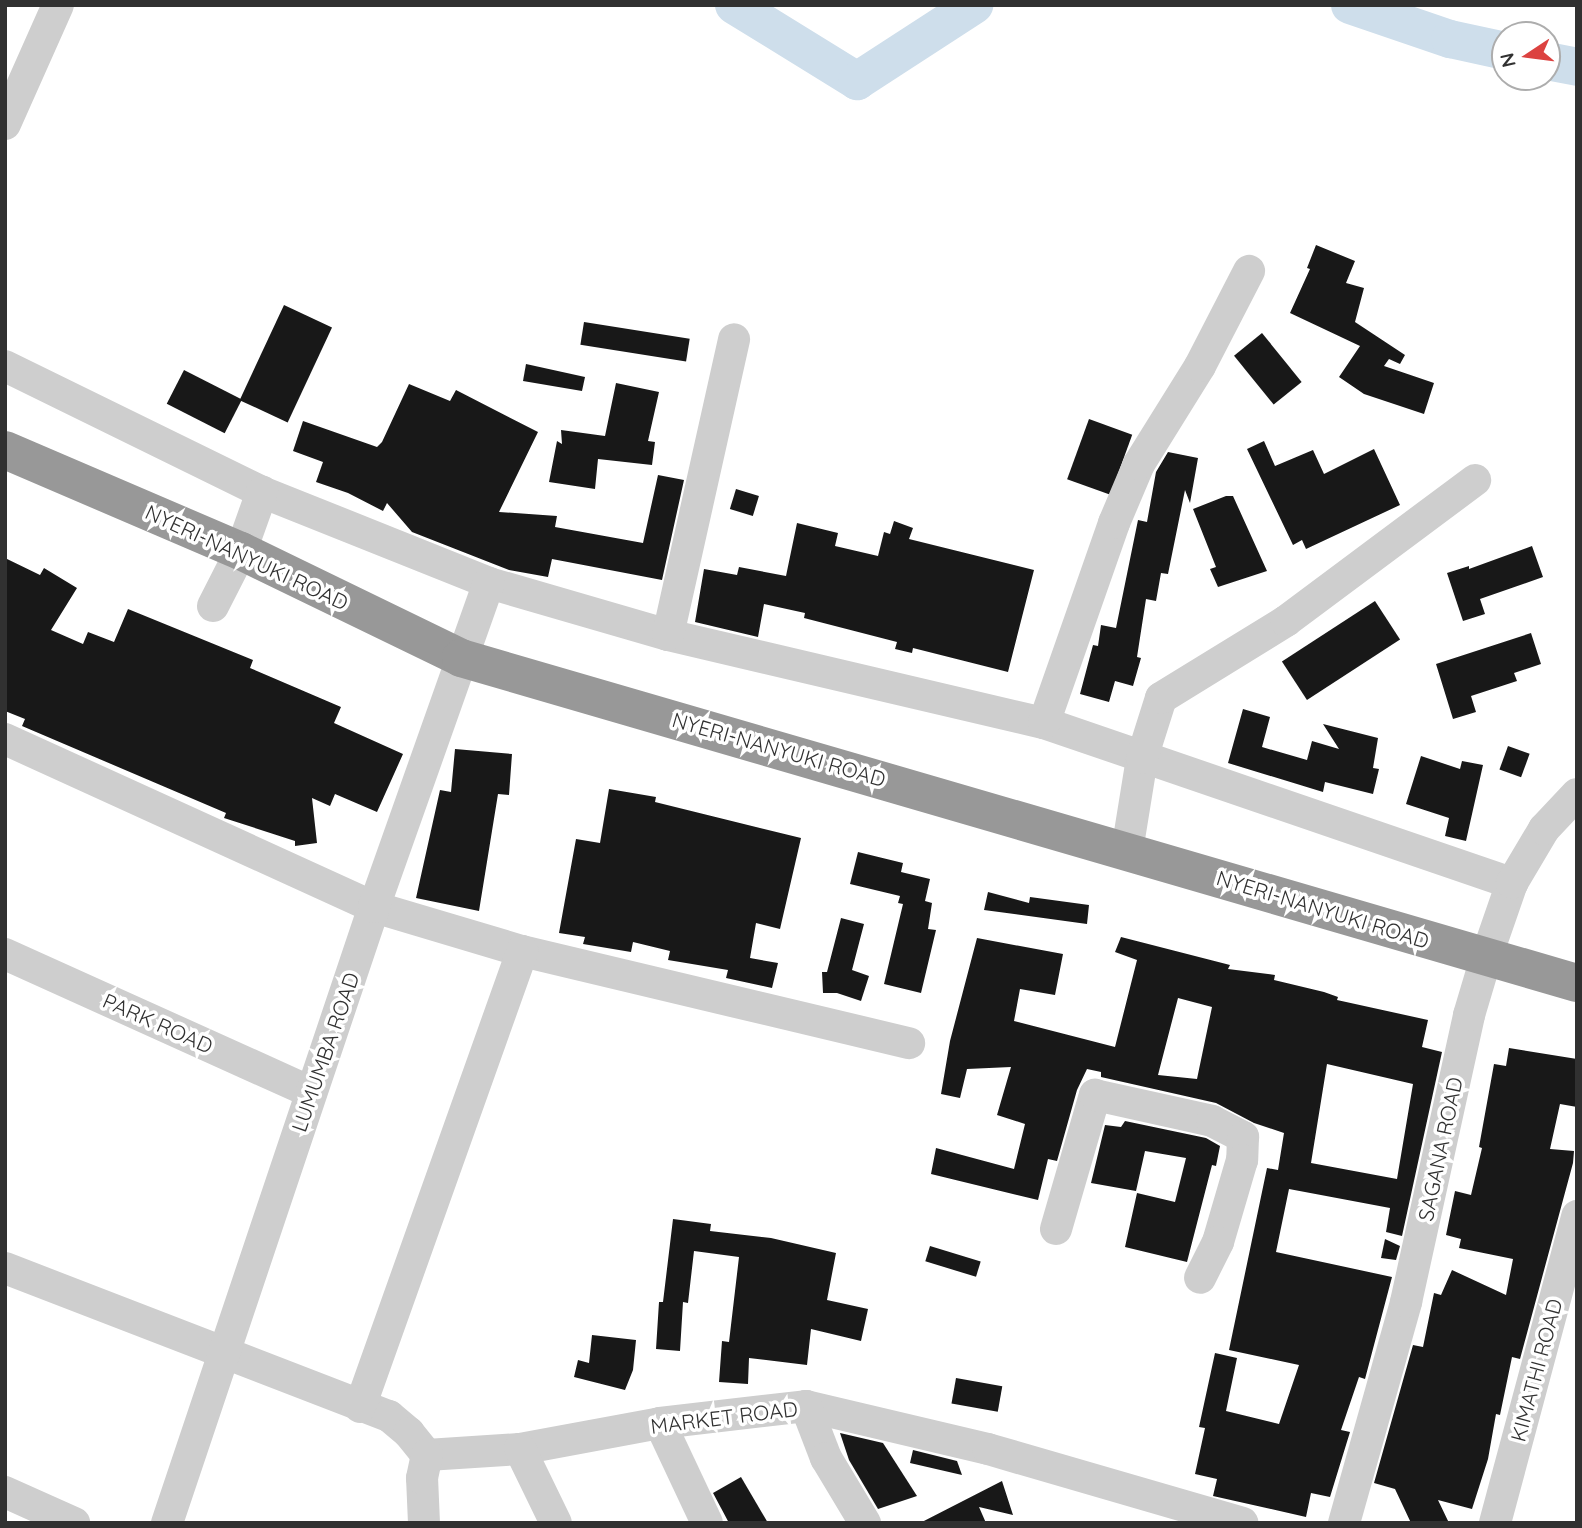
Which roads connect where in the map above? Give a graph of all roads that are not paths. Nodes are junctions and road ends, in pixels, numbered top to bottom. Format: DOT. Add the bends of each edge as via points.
graph roads {
  1 [pos="58,5"];
  2 [pos="5,124"];
  3 [pos="1249,271"];
  4 [pos="734,339"];
  5 [pos="5,366"];
  6 [pos="5,450"];
  7 [pos="1475,480"];
  8 [pos="262,492"];
  9 [pos="241,551"];
  10 [pos="489,583"];
  11 [pos="213,606"];
  12 [pos="668,635"];
  13 [pos="461,658"];
  14 [pos="1044,723"];
  15 [pos="5,739"];
  16 [pos="1142,758"];
  17 [pos="1577,794"];
  18 [pos="1127,851"];
  19 [pos="1513,883"];
  20 [pos="374,907"];
  21 [pos="522,951"];
  22 [pos="5,954"];
  23 [pos="1486,958"];
  24 [pos="1577,983"];
  25 [pos="909,1043"];
  26 [pos="311,1092"];
  27 [pos="1577,1216"];
  28 [pos="1056,1228"];
  29 [pos="5,1268"];
  30 [pos="1200,1278"];
  31 [pos="1567,1292"];
  32 [pos="222,1352"];
  33 [pos="360,1406"];
  34 [pos="806,1406"];
  35 [pos="660,1423"];
  36 [pos="520,1449"];
  37 [pos="427,1455"];
  38 [pos="5,1492"];
  39 [pos="1171,1511"];
  40 [pos="74,1523"];
  41 [pos="167,1523"];
  42 [pos="424,1523"];
  43 [pos="556,1523"];
  44 [pos="707,1523"];
  45 [pos="864,1523"];
  46 [pos="1242,1523"];
  47 [pos="1344,1523"];
  48 [pos="1495,1523"];
  1 -- 2 [label="street"];
  3 -- 14 [label="street" via="1200,366 1139,464"];
  4 -- 12 [label="street"];
  5 -- 8 [label="street"];
  6 -- 9 [label="highway, NYERI-NANYUKI ROAD"];
  7 -- 16 [label="street" via="1286,621 1161,698"];
  8 -- 9 [label="street"];
  8 -- 10 [label="street"];
  9 -- 11 [label="street"];
  9 -- 13 [label="highway, NYERI-NANYUKI ROAD"];
  10 -- 12 [label="street"];
  10 -- 13 [label="street, LUMUMBA ROAD"];
  12 -- 14 [label="street"];
  13 -- 18 [label="highway, NYERI-NANYUKI ROAD"];
  13 -- 20 [label="street, LUMUMBA ROAD"];
  14 -- 16 [label="street"];
  15 -- 20 [label="street"];
  16 -- 18 [label="street"];
  16 -- 19 [label="street"];
  17 -- 19 [label="street, SAGANA ROAD" via="1544,829"];
  18 -- 23 [label="highway, NYERI-NANYUKI ROAD"];
  19 -- 23 [label="street, SAGANA ROAD"];
  20 -- 21 [label="street"];
  20 -- 26 [label="street, LUMUMBA ROAD"];
  21 -- 25 [label="street"];
  21 -- 33 [label="street"];
  22 -- 26 [label="street, PARK ROAD"];
  23 -- 24 [label="highway, NYERI-NANYUKI ROAD"];
  23 -- 47 [label="street, SAGANA ROAD" via="1469,1015 1406,1302"];
  26 -- 32 [label="street, LUMUMBA ROAD"];
  27 -- 31 [label="street, KIMATHI ROAD"];
  28 -- 30 [label="street" via="1095,1095 1212,1121 1243,1137 1242,1160 1218,1242"];
  29 -- 32 [label="street"];
  31 -- 48 [label="street, KIMATHI ROAD"];
  32 -- 33 [label="street"];
  32 -- 41 [label="street, LUMUMBA ROAD"];
  33 -- 37 [label="street" via="389,1416"];
  34 -- 35 [label="street, MARKET ROAD"];
  34 -- 39 [label="street, MARKET ROAD" via="988,1449"];
  34 -- 45 [label="street" via="826,1458"];
  35 -- 36 [label="street, MARKET ROAD"];
  35 -- 44 [label="street"];
  36 -- 37 [label="street, MARKET ROAD"];
  36 -- 43 [label="street"];
  37 -- 42 [label="street" via="422,1478"];
  38 -- 40 [label="street"];
  39 -- 46 [label="street, MARKET ROAD"];
}
